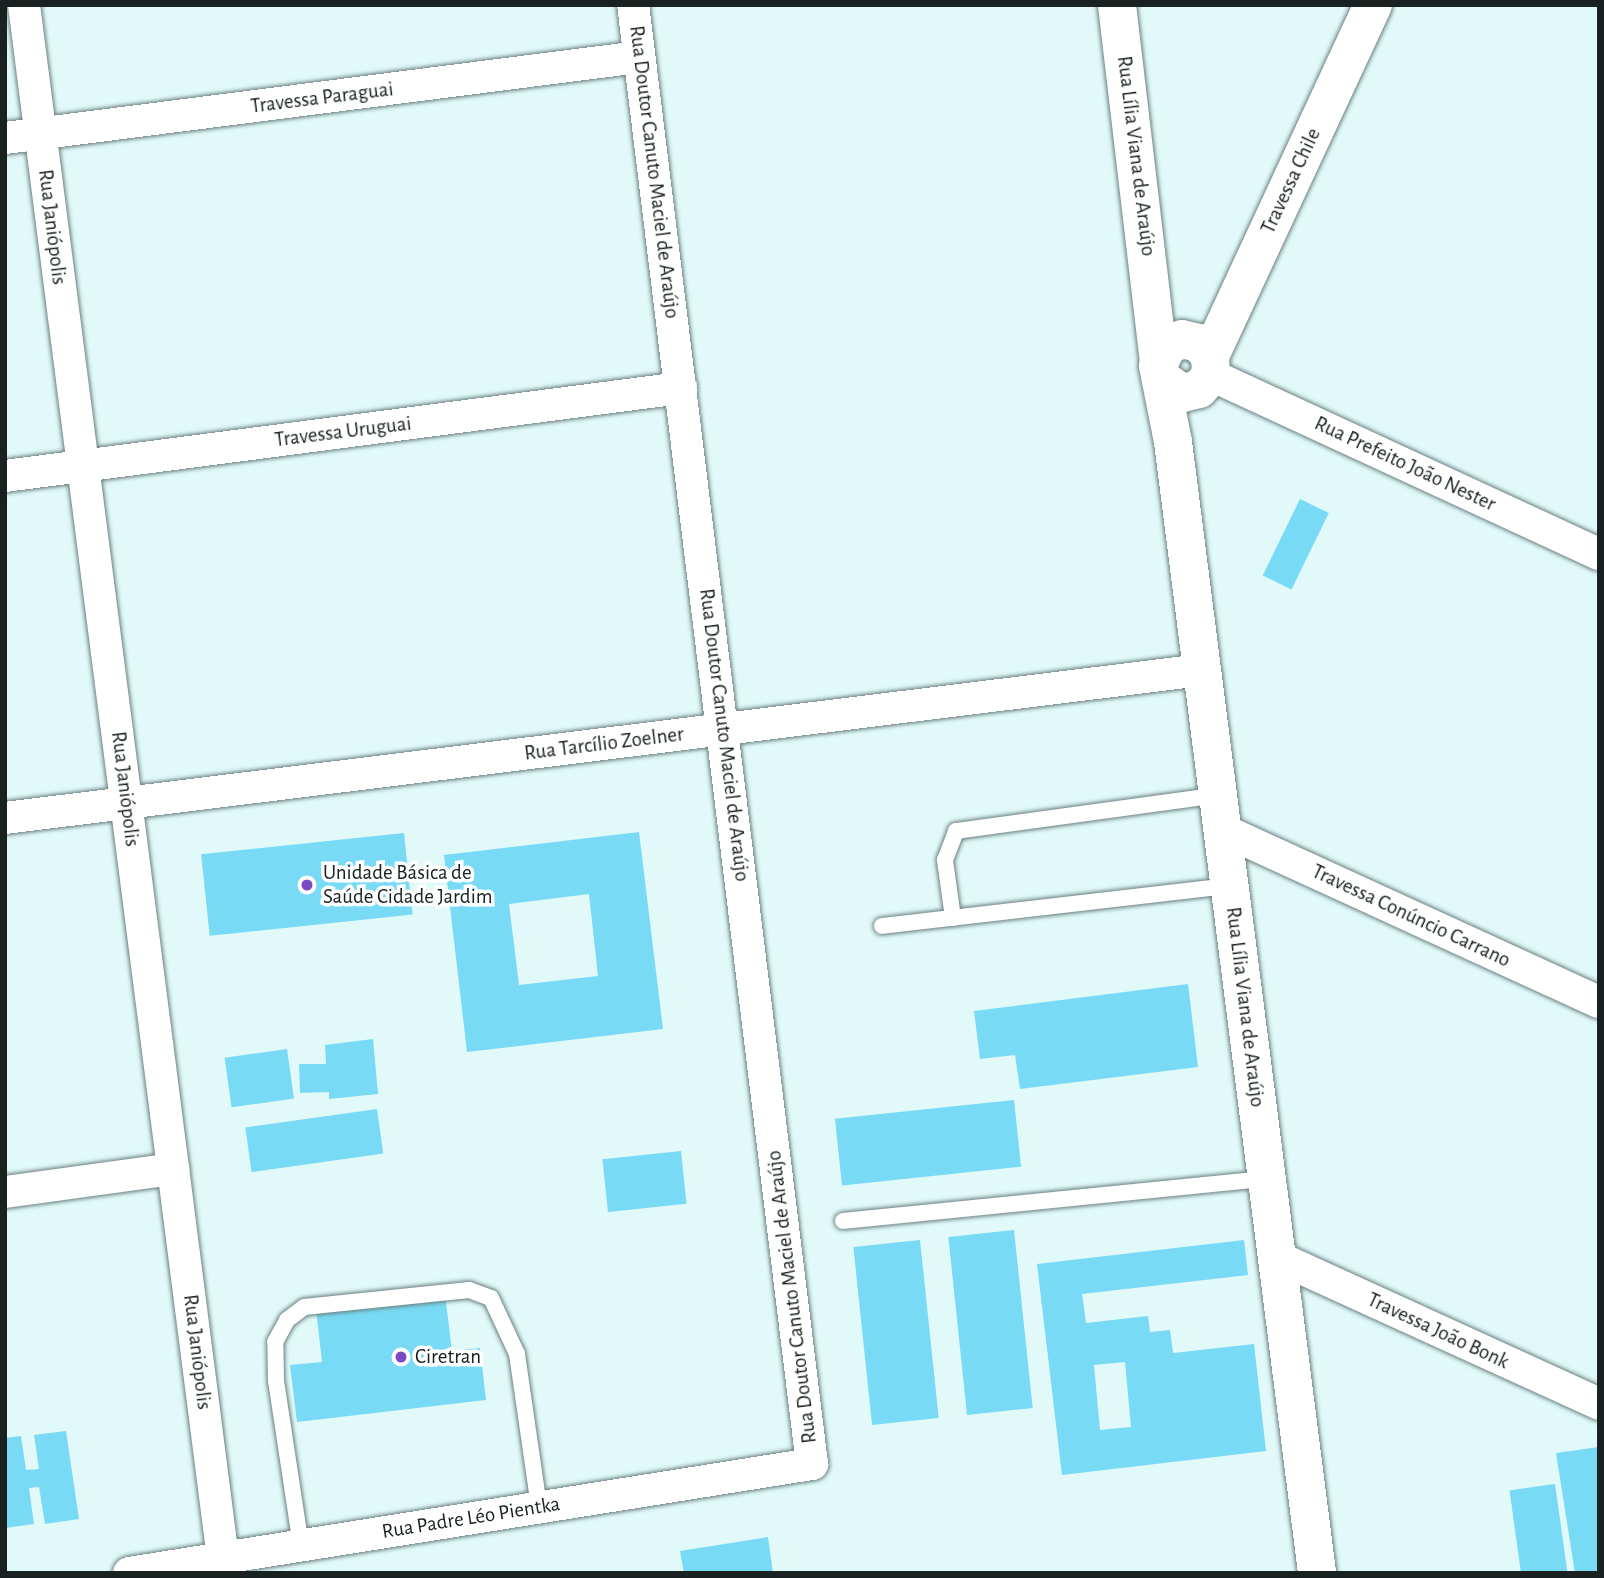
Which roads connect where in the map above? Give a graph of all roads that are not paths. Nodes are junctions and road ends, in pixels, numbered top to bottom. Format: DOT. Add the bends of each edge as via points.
graph roads {
  1 [pos="24,5"];
  2 [pos="633,5"];
  3 [pos="1117,5"];
  4 [pos="1373,5"];
  5 [pos="639,57"];
  6 [pos="41,134"];
  7 [pos="5,138"];
  8 [pos="1183,367"];
  9 [pos="681,388"];
  10 [pos="83,466"];
  11 [pos="5,476"];
  12 [pos="1599,554"];
  13 [pos="1202,670"];
  14 [pos="723,729"];
  15 [pos="126,803"];
  16 [pos="1220,813"];
  17 [pos="5,818"];
  18 [pos="1230,886"];
  19 [pos="953,918"];
  20 [pos="883,926"];
  21 [pos="1599,1002"];
  22 [pos="173,1169"];
  23 [pos="1267,1179"];
  24 [pos="5,1192"];
  25 [pos="843,1222"];
  26 [pos="1277,1257"];
  27 [pos="1599,1404"];
  28 [pos="812,1464"];
  29 [pos="539,1507"];
  30 [pos="301,1546"];
  31 [pos="221,1565"];
  32 [pos="129,1573"];
  33 [pos="1317,1573"];
  1 -- 6 [label="street, Rua Janiópolis"];
  2 -- 5 [label="street, Rua Doutor Canuto Maciel de Araújo"];
  3 -- 8 [label="street, Rua Lília Viana de Araújo" via="1156,307"];
  4 -- 8 [label="street, Travessa Chile"];
  5 -- 6 [label="street, Travessa Paraguai"];
  5 -- 9 [label="street, Rua Doutor Canuto Maciel de Araújo"];
  6 -- 7 [label="street, Travessa Paraguai"];
  6 -- 10 [label="street, Rua Janiópolis"];
  8 -- 12 [label="street, Rua Prefeito João Nester"];
  8 -- 13 [label="street, Rua Lília Viana de Araújo" via="1173,442"];
  9 -- 10 [label="street, Travessa Uruguai"];
  9 -- 14 [label="street, Rua Doutor Canuto Maciel de Araújo"];
  10 -- 11 [label="street, Travessa Uruguai"];
  10 -- 15 [label="street, Rua Janiópolis"];
  13 -- 14 [label="street, Rua Tarcílio Zoelner"];
  13 -- 16 [label="street, Rua Lília Viana de Araújo"];
  14 -- 15 [label="street, Rua Tarcílio Zoelner"];
  14 -- 28 [label="street, Rua Doutor Canuto Maciel de Araújo"];
  15 -- 17 [label="street, Rua Tarcílio Zoelner"];
  15 -- 22 [label="street, Rua Janiópolis"];
  16 -- 18 [label="street, Rua Lília Viana de Araújo"];
  16 -- 19 [label="lane" via="956,831 945,860"];
  16 -- 21 [label="street, Travessa Conúncio Carrano"];
  18 -- 19 [label="lane"];
  18 -- 23 [label="street, Rua Lília Viana de Araújo"];
  19 -- 20 [label="lane"];
  22 -- 24 [label="street"];
  22 -- 31 [label="street, Rua Janiópolis"];
  23 -- 25 [label="lane"];
  23 -- 26 [label="street, Rua Lília Viana de Araújo"];
  26 -- 27 [label="street, Travessa João Bonk"];
  26 -- 33 [label="street, Rua Lília Viana de Araújo"];
  28 -- 29 [label="street, Rua Padre Léo Pientka"];
  29 -- 30 [label="street, Rua Padre Léo Pientka"];
  29 -- 30 [label="lane" via="517,1354 491,1298 469,1290 304,1307 288,1320 275,1342 276,1381"];
  30 -- 31 [label="street, Rua Padre Léo Pientka"];
  31 -- 32 [label="street, Rua Padre Léo Pientka"];
}
